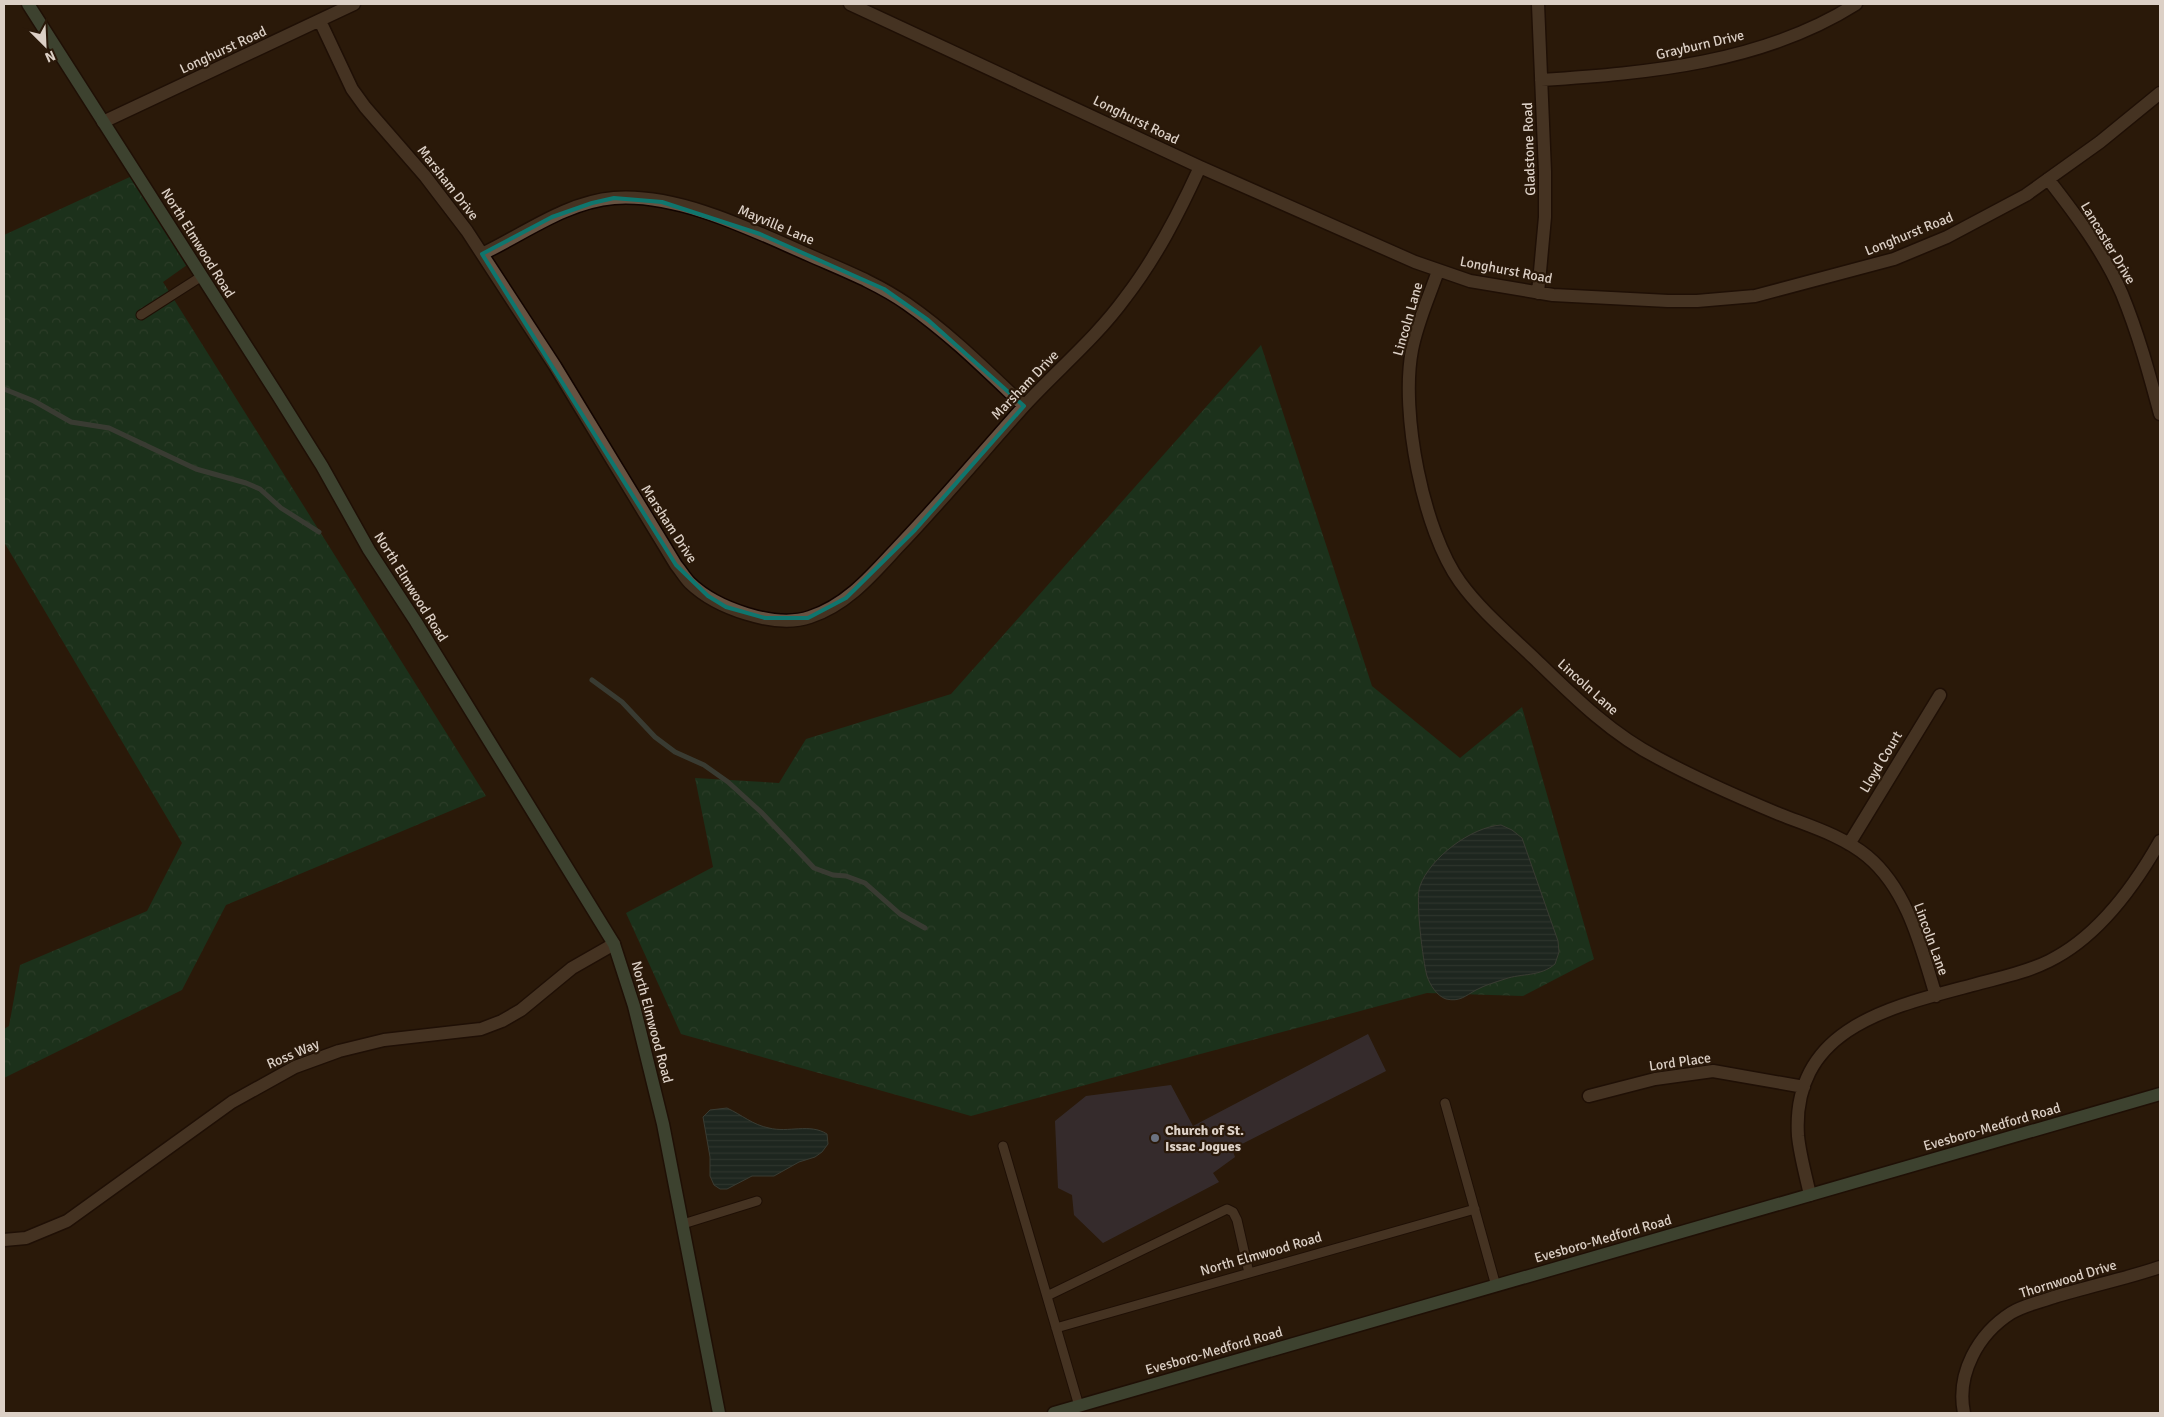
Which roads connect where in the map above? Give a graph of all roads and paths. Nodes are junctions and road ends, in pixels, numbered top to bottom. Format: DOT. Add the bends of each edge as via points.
graph roads {
  1 [pos="28,4"];
  2 [pos="354,4"];
  3 [pos="850,4"];
  4 [pos="1538,4"];
  5 [pos="1856,4"];
  6 [pos="320,21"];
  7 [pos="1542,80"];
  8 [pos="2160,93"];
  9 [pos="103,122"];
  10 [pos="1200,167"];
  11 [pos="2048,179"];
  12 [pos="482,254"];
  13 [pos="1438,271"];
  14 [pos="202,276"];
  15 [pos="1538,293"];
  16 [pos="141,315"];
  17 [pos="1024,406"];
  18 [pos="2160,414"];
  19 [pos="1940,695"];
  20 [pos="2160,841"];
  21 [pos="1849,844"];
  22 [pos="614,944"];
  23 [pos="1936,996"];
  24 [pos="1804,1087"];
  25 [pos="2160,1094"];
  26 [pos="1589,1096"];
  27 [pos="1445,1103"];
  28 [pos="1003,1146"];
  29 [pos="1810,1195"];
  30 [pos="757,1201"];
  31 [pos="1475,1209"];
  32 [pos="683,1224"];
  33 [pos="4,1240"];
  34 [pos="2160,1267"];
  35 [pos="1249,1273"];
  36 [pos="1496,1286"];
  37 [pos="1047,1296"];
  38 [pos="1056,1328"];
  39 [pos="1079,1406"];
  40 [pos="719,1413"];
  41 [pos="1054,1413"];
  42 [pos="1964,1413"];
  1 -- 9 [label="main road, North Elmwood Road"];
  2 -- 6 [label="street, Longhurst Road"];
  3 -- 10 [label="street, Longhurst Road"];
  4 -- 7 [label="street, Gladstone Road"];
  5 -- 7 [label="street, Grayburn Drive" via="1792,35 1712,59 1618,75"];
  6 -- 9 [label="street, Longhurst Road"];
  6 -- 12 [label="street, Marsham Drive" via="360,101 440,194"];
  7 -- 15 [label="street, Gladstone Road" via="1545,196"];
  8 -- 11 [label="street, Longhurst Road"];
  9 -- 14 [label="main road, North Elmwood Road"];
  10 -- 13 [label="street, Longhurst Road"];
  10 -- 17 [label="street, Marsham Drive" via="1175,221 1126,298"];
  11 -- 15 [label="street, Longhurst Road" via="2000,210 1894,259 1755,296 1697,302"];
  11 -- 18 [label="street, Lancaster Drive" via="2082,223 2122,294 2139,339"];
  12 -- 17 [label="street, Mayville Lane" via="571,209 614,198 662,202 711,215 884,289 928,320"];
  12 -- 17 [label="street, Marsham Drive" via="555,366 676,565 708,596 745,613 786,620 808,618 828,611 846,598 915,530"];
  13 -- 15 [label="street, Longhurst Road" via="1470,281"];
  13 -- 21 [label="street, Lincoln Lane" via="1412,350 1408,392 1413,439 1429,514 1447,561 1460,583 1548,672 1601,720 1637,747 1703,780"];
  14 -- 16 [label="lane"];
  14 -- 22 [label="main road, North Elmwood Road"];
  19 -- 21 [label="street, Lloyd Court"];
  20 -- 23 [label="street" via="2137,878 2105,918 2069,950 2026,970"];
  21 -- 23 [label="street, Lincoln Lane" via="1868,857 1895,890 1914,927"];
  22 -- 32 [label="main road, North Elmwood Road" via="634,1006"];
  22 -- 33 [label="street, Ross Way" via="567,972 521,1010 502,1021 481,1029 384,1040 295,1066 232,1102 67,1221 26,1238"];
  23 -- 24 [label="street" via="1875,1016 1834,1040 1818,1057"];
  24 -- 26 [label="street, Lord Place" via="1713,1071 1655,1079"];
  24 -- 29 [label="street" via="1798,1138"];
  25 -- 29 [label="main road, Evesboro-Medford Road"];
  27 -- 31 [label="lane"];
  28 -- 37 [label="lane"];
  29 -- 36 [label="main road, Evesboro-Medford Road"];
  30 -- 32 [label="lane"];
  31 -- 35 [label="lane, North Elmwood Road"];
  31 -- 36 [label="lane"];
  32 -- 40 [label="main road, North Elmwood Road"];
  34 -- 42 [label="street, Thornwood Drive" via="2076,1290 2012,1313 1981,1341 1970,1359 1964,1379"];
  35 -- 37 [label="lane" via="1237,1220 1227,1209"];
  35 -- 38 [label="lane, North Elmwood Road"];
  36 -- 39 [label="main road, Evesboro-Medford Road"];
  37 -- 38 [label="lane"];
  38 -- 39 [label="lane"];
  39 -- 41 [label="main road, Evesboro-Medford Road"];
}
